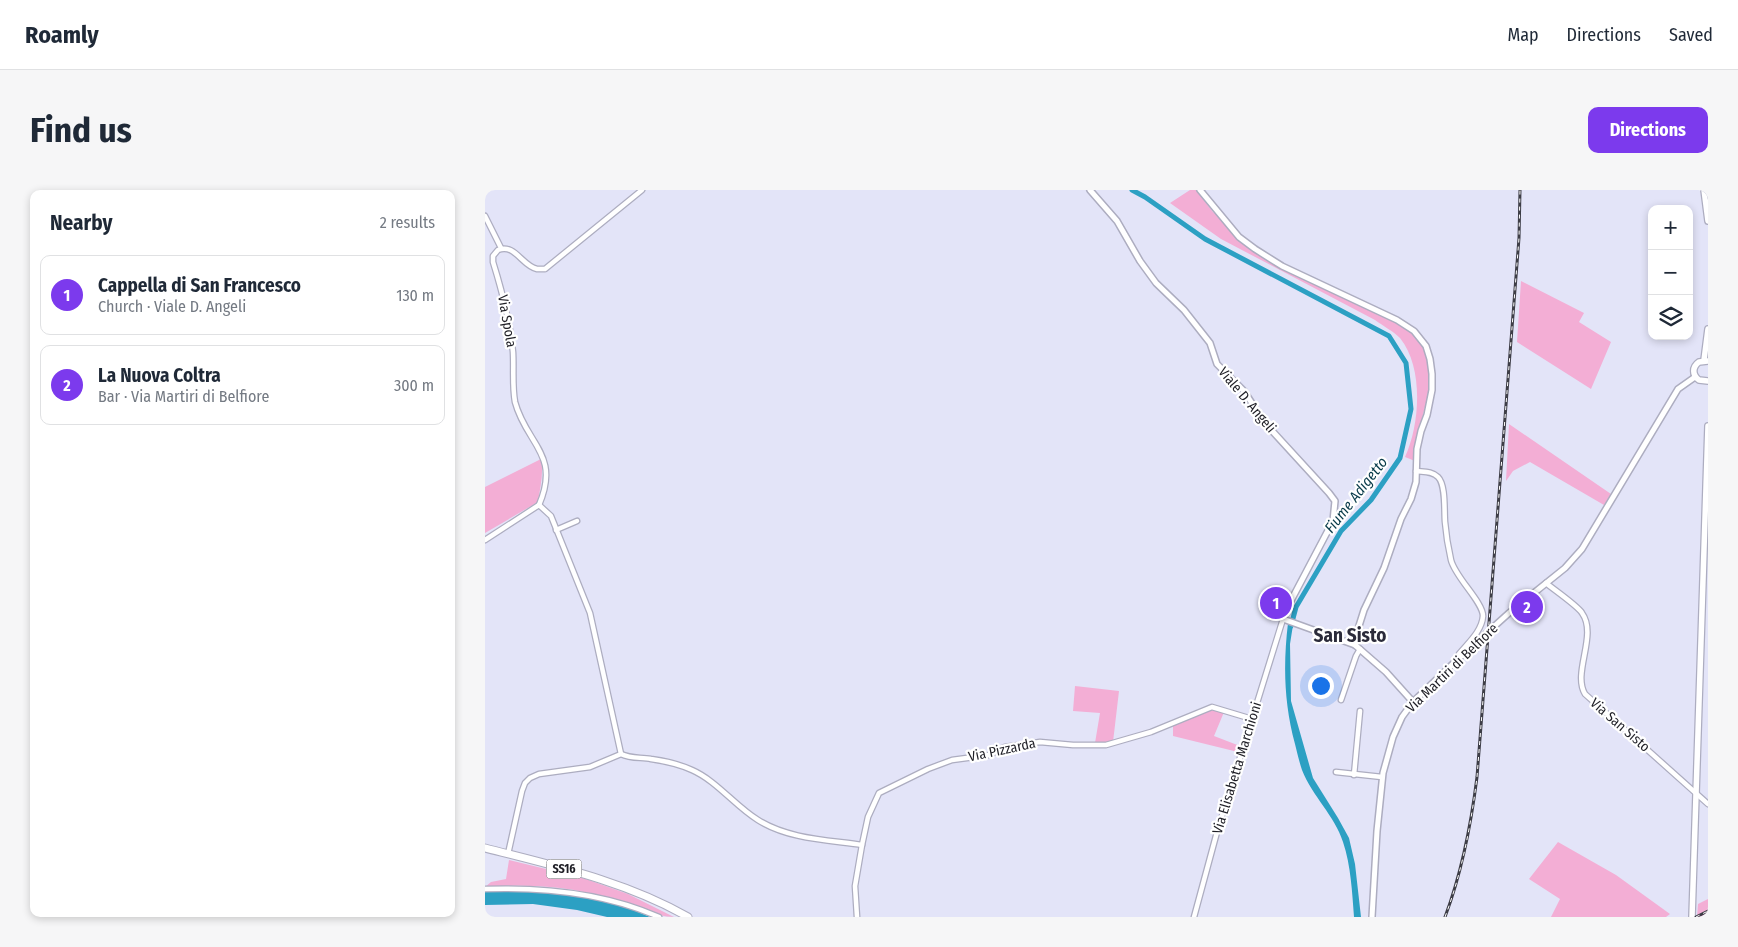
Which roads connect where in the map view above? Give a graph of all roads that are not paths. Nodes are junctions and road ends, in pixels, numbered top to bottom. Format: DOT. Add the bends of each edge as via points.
graph roads {
  1 [pos="642,190"];
  2 [pos="1090,190"];
  3 [pos="1199,190"];
  4 [pos="1704,190"];
  5 [pos="485,216"];
  6 [pos="1708,221"];
  7 [pos="501,248"];
  8 [pos="1708,329"];
  9 [pos="1706,361"];
  10 [pos="1695,377"];
  11 [pos="1708,381"];
  12 [pos="1708,426"];
  13 [pos="1416,471"];
  14 [pos="539,505"];
  15 [pos="577,521"];
  16 [pos="556,530"];
  17 [pos="485,540"];
  18 [pos="1545,583"];
  19 [pos="1285,620"];
  20 [pos="1355,645"];
  21 [pos="1360,649"];
  22 [pos="1458,659"];
  23 [pos="1341,700"];
  24 [pos="1413,702"];
  25 [pos="1359,712"];
  26 [pos="1252,719"];
  27 [pos="621,754"];
  28 [pos="1336,772"];
  29 [pos="1354,775"];
  30 [pos="1382,777"];
  31 [pos="1697,795"];
  32 [pos="1708,804"];
  33 [pos="862,845"];
  34 [pos="485,848"];
  35 [pos="508,854"];
  36 [pos="485,889"];
  37 [pos="659,917"];
  38 [pos="688,917"];
  39 [pos="857,917"];
  40 [pos="1194,917"];
  41 [pos="1371,917"];
  42 [pos="1692,917"];
  1 -- 7 [label="street" via="545,269 535,269 511,250"];
  2 -- 19 [label="street, Viale D. Angeli" via="1117,221 1156,282 1209,343 1217,364 1244,391 1265,422 1335,501 1333,521 1285,612"];
  3 -- 13 [label="street" via="1234,231 1255,249 1282,266 1397,320 1414,331 1426,346 1431,359 1431,390 1417,449"];
  4 -- 6 [label="main road"];
  5 -- 7 [label="street"];
  7 -- 14 [label="street, Via Spola" via="493,256 493,262 505,303 513,352 515,401 542,453 546,470 545,490"];
  8 -- 9 [label="main road"];
  9 -- 10 [label="main road" via="1694,367"];
  10 -- 11 [label="main road"];
  10 -- 18 [label="street, Via Martiri di Belfiore" via="1678,389 1582,549"];
  12 -- 31 [label="main road"];
  13 -- 20 [label="street" via="1411,500 1364,610"];
  13 -- 22 [label="street" via="1433,473 1440,479 1451,562 1483,614 1479,629"];
  14 -- 16 [label="street" via="551,516"];
  14 -- 17 [label="street"];
  15 -- 16 [label="street"];
  16 -- 27 [label="street" via="589,612"];
  18 -- 22 [label="street, Via Martiri di Belfiore"];
  18 -- 31 [label="street, Via San Sisto" via="1582,612 1587,628 1581,683 1585,694"];
  19 -- 20 [label="street"];
  19 -- 26 [label="street, Via Elisabetta Marchioni"];
  20 -- 21 [label="street"];
  21 -- 23 [label="street"];
  21 -- 24 [label="street"];
  22 -- 24 [label="street, Via Martiri di Belfiore"];
  24 -- 30 [label="street, Via Martiri di Belfiore" via="1402,716 1393,737"];
  25 -- 29 [label="street"];
  26 -- 33 [label="street, Via Pizzarda" via="1212,707 1151,732 1106,745 1040,742 953,760 879,792 867,817"];
  26 -- 40 [label="street, Via Elisabetta Marchioni"];
  27 -- 33 [label="street" via="676,763 693,770 759,820 778,830"];
  27 -- 35 [label="street" via="590,767 530,778 521,790"];
  28 -- 29 [label="street"];
  29 -- 30 [label="street"];
  30 -- 41 [label="street, Via Martiri di Belfiore"];
  31 -- 32 [label="street, Via San Sisto"];
  31 -- 42 [label="main road"];
  33 -- 39 [label="street, Via Pizzarda" via="855,886"];
  34 -- 35 [label="main road, SS16"];
  35 -- 38 [label="main road, SS16" via="613,883 659,901"];
  36 -- 37 [label="street" via="557,890 626,905"];
}
